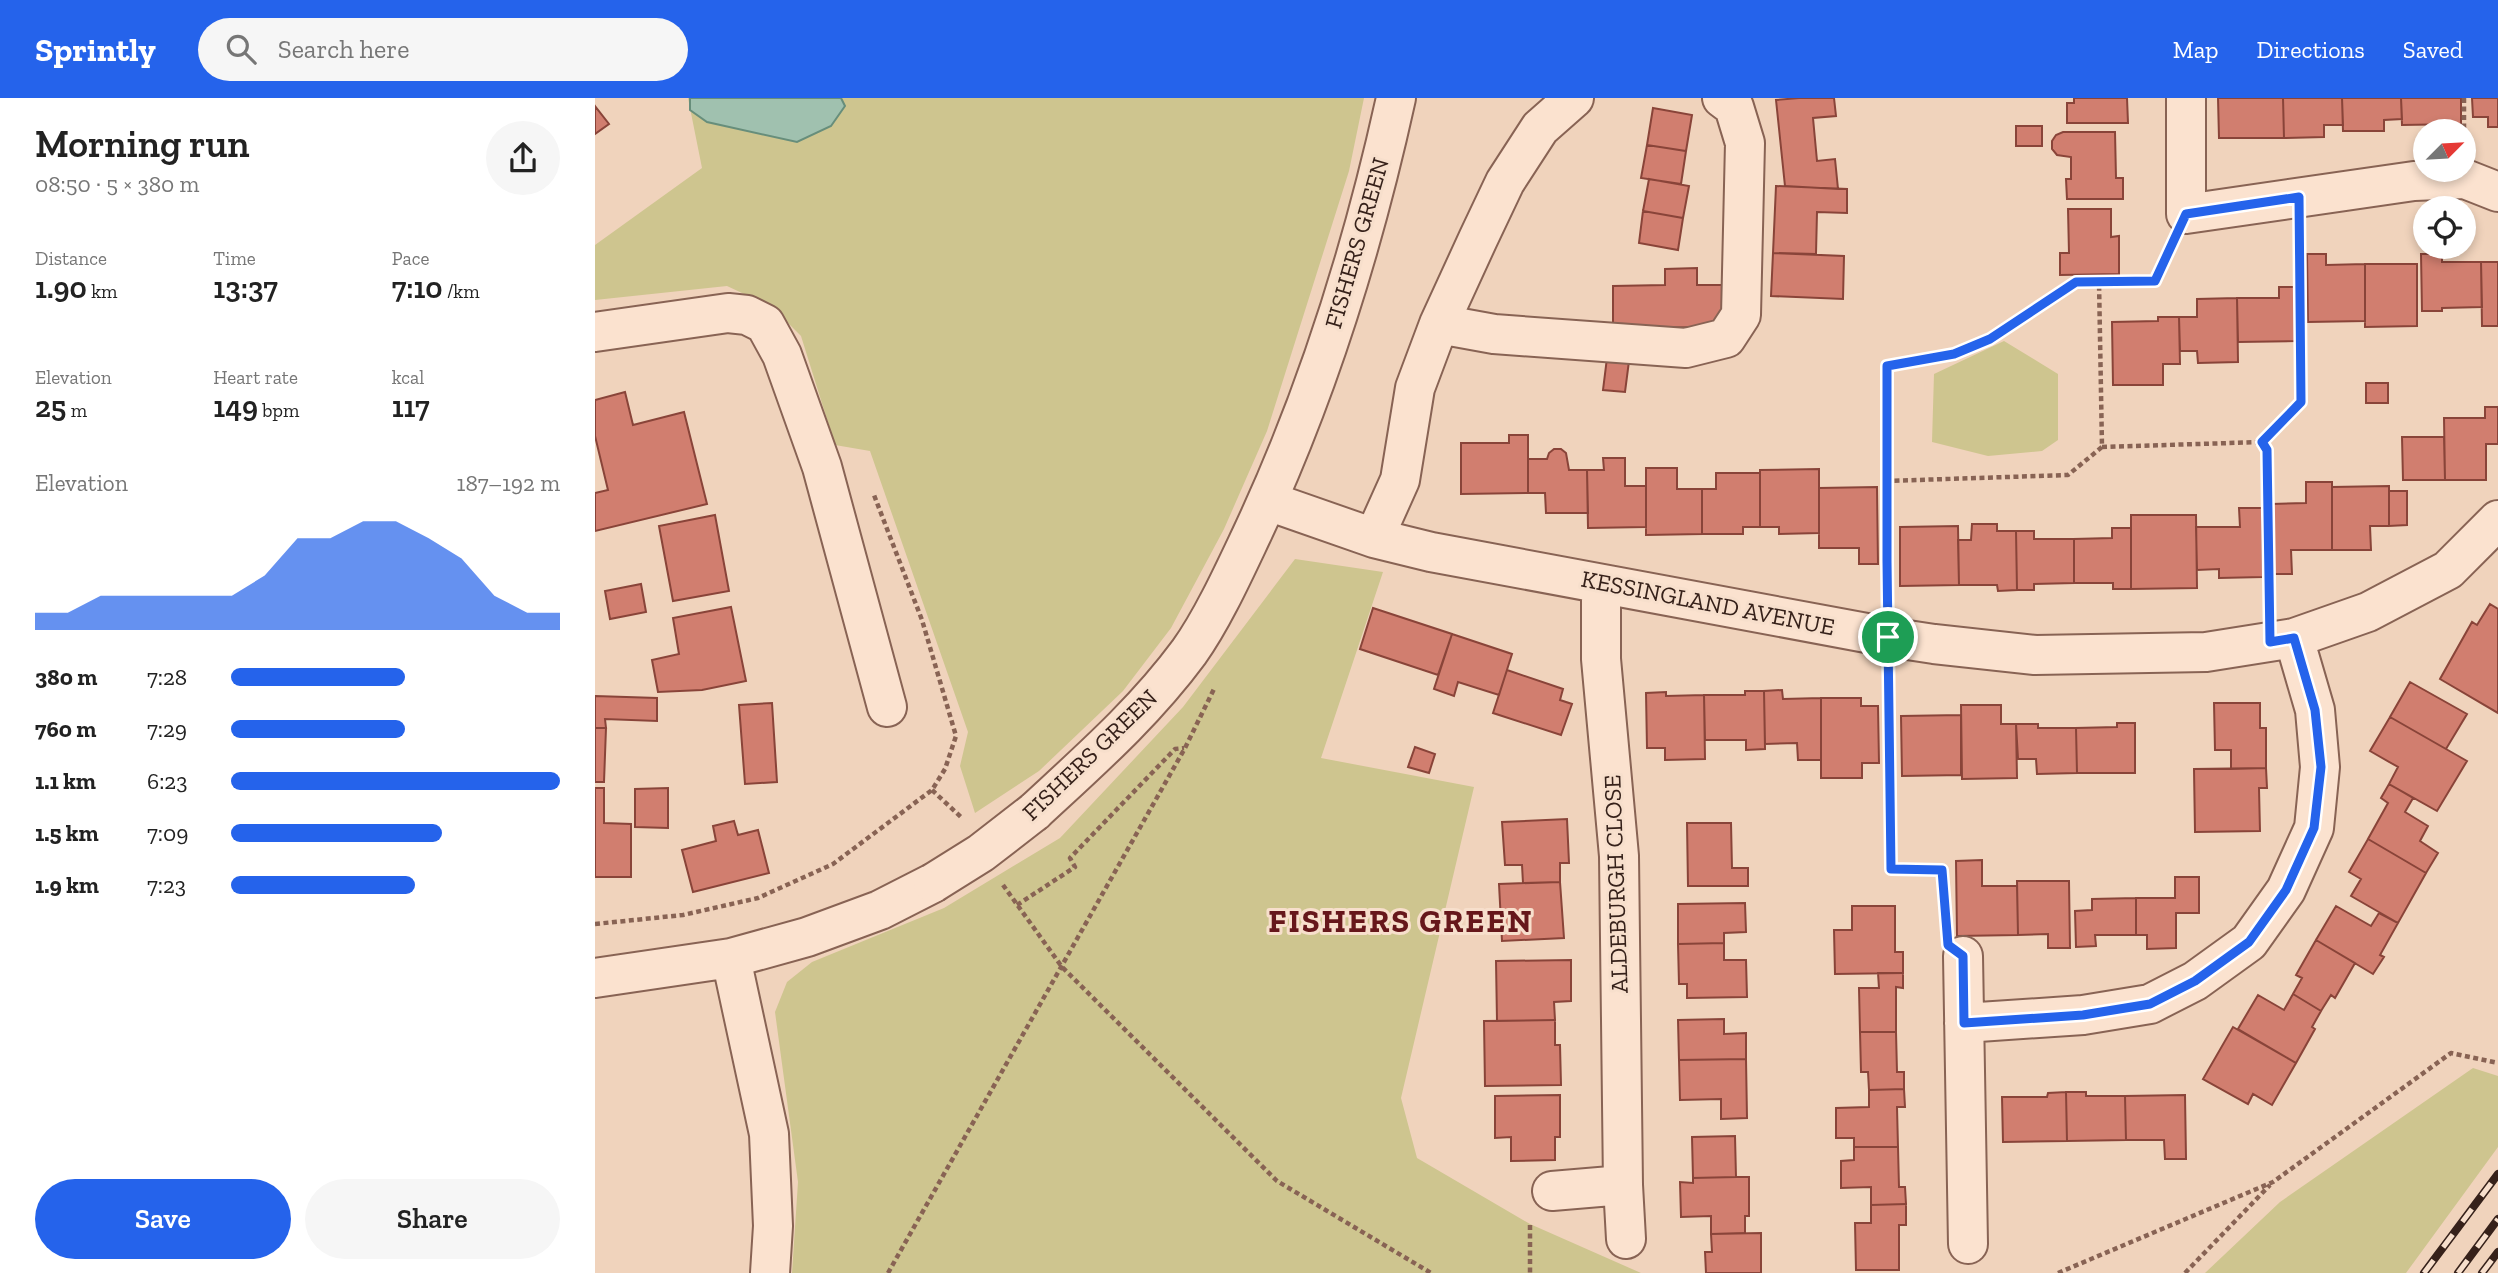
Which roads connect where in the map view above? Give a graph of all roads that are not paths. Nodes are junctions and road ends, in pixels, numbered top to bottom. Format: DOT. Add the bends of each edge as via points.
graph roads {
  1 [pos="1396,98"];
  2 [pos="1574,98"];
  3 [pos="1722,98"];
  4 [pos="2186,98"];
  5 [pos="2498,192"];
  6 [pos="1439,324"];
  7 [pos="595,332"];
  8 [pos="1268,500"];
  9 [pos="2498,520"];
  10 [pos="1374,538"];
  11 [pos="1601,584"];
  12 [pos="2282,640"];
  13 [pos="887,707"];
  14 [pos="1963,956"];
  15 [pos="731,958"];
  16 [pos="595,978"];
  17 [pos="1964,1023"];
  18 [pos="1623,1185"];
  19 [pos="1552,1191"];
  20 [pos="1626,1239"];
  21 [pos="1968,1244"];
  22 [pos="770,1273"];
  1 -- 8 [label="street, FISHERS GREEN" via="1344,297 1316,382"];
  2 -- 6 [label="street" via="1541,128 1505,182"];
  3 -- 6 [label="street" via="1734,107 1745,143 1741,315 1726,338 1686,348 1495,334"];
  4 -- 5 [label="street" via="2186,214 2414,181 2465,179"];
  6 -- 10 [label="street" via="1416,388 1400,480"];
  7 -- 13 [label="street" via="728,313 765,324 782,355 822,467"];
  8 -- 10 [label="street, KESSINGLAND AVENUE"];
  8 -- 15 [label="street, FISHERS GREEN, bridge" via="1190,651 1135,718 1034,812 981,853 880,910"];
  9 -- 12 [label="street, KESSINGLAND AVENUE" via="2448,569 2368,612"];
  10 -- 11 [label="street, KESSINGLAND AVENUE"];
  11 -- 12 [label="street, KESSINGLAND AVENUE" via="1888,637 2035,655 2206,652"];
  11 -- 18 [label="street, ALDEBURGH CLOSE" via="1601,659 1619,856"];
  12 -- 17 [label="street" via="2315,710 2321,767 2314,828 2286,890 2249,942 2195,981 2150,1004 2083,1015"];
  14 -- 17 [label="street"];
  15 -- 16 [label="street, FISHERS GREEN"];
  15 -- 22 [label="street" via="769,1134"];
  17 -- 21 [label="street"];
  18 -- 19 [label="street"];
  18 -- 20 [label="street, ALDEBURGH CLOSE"];
}
